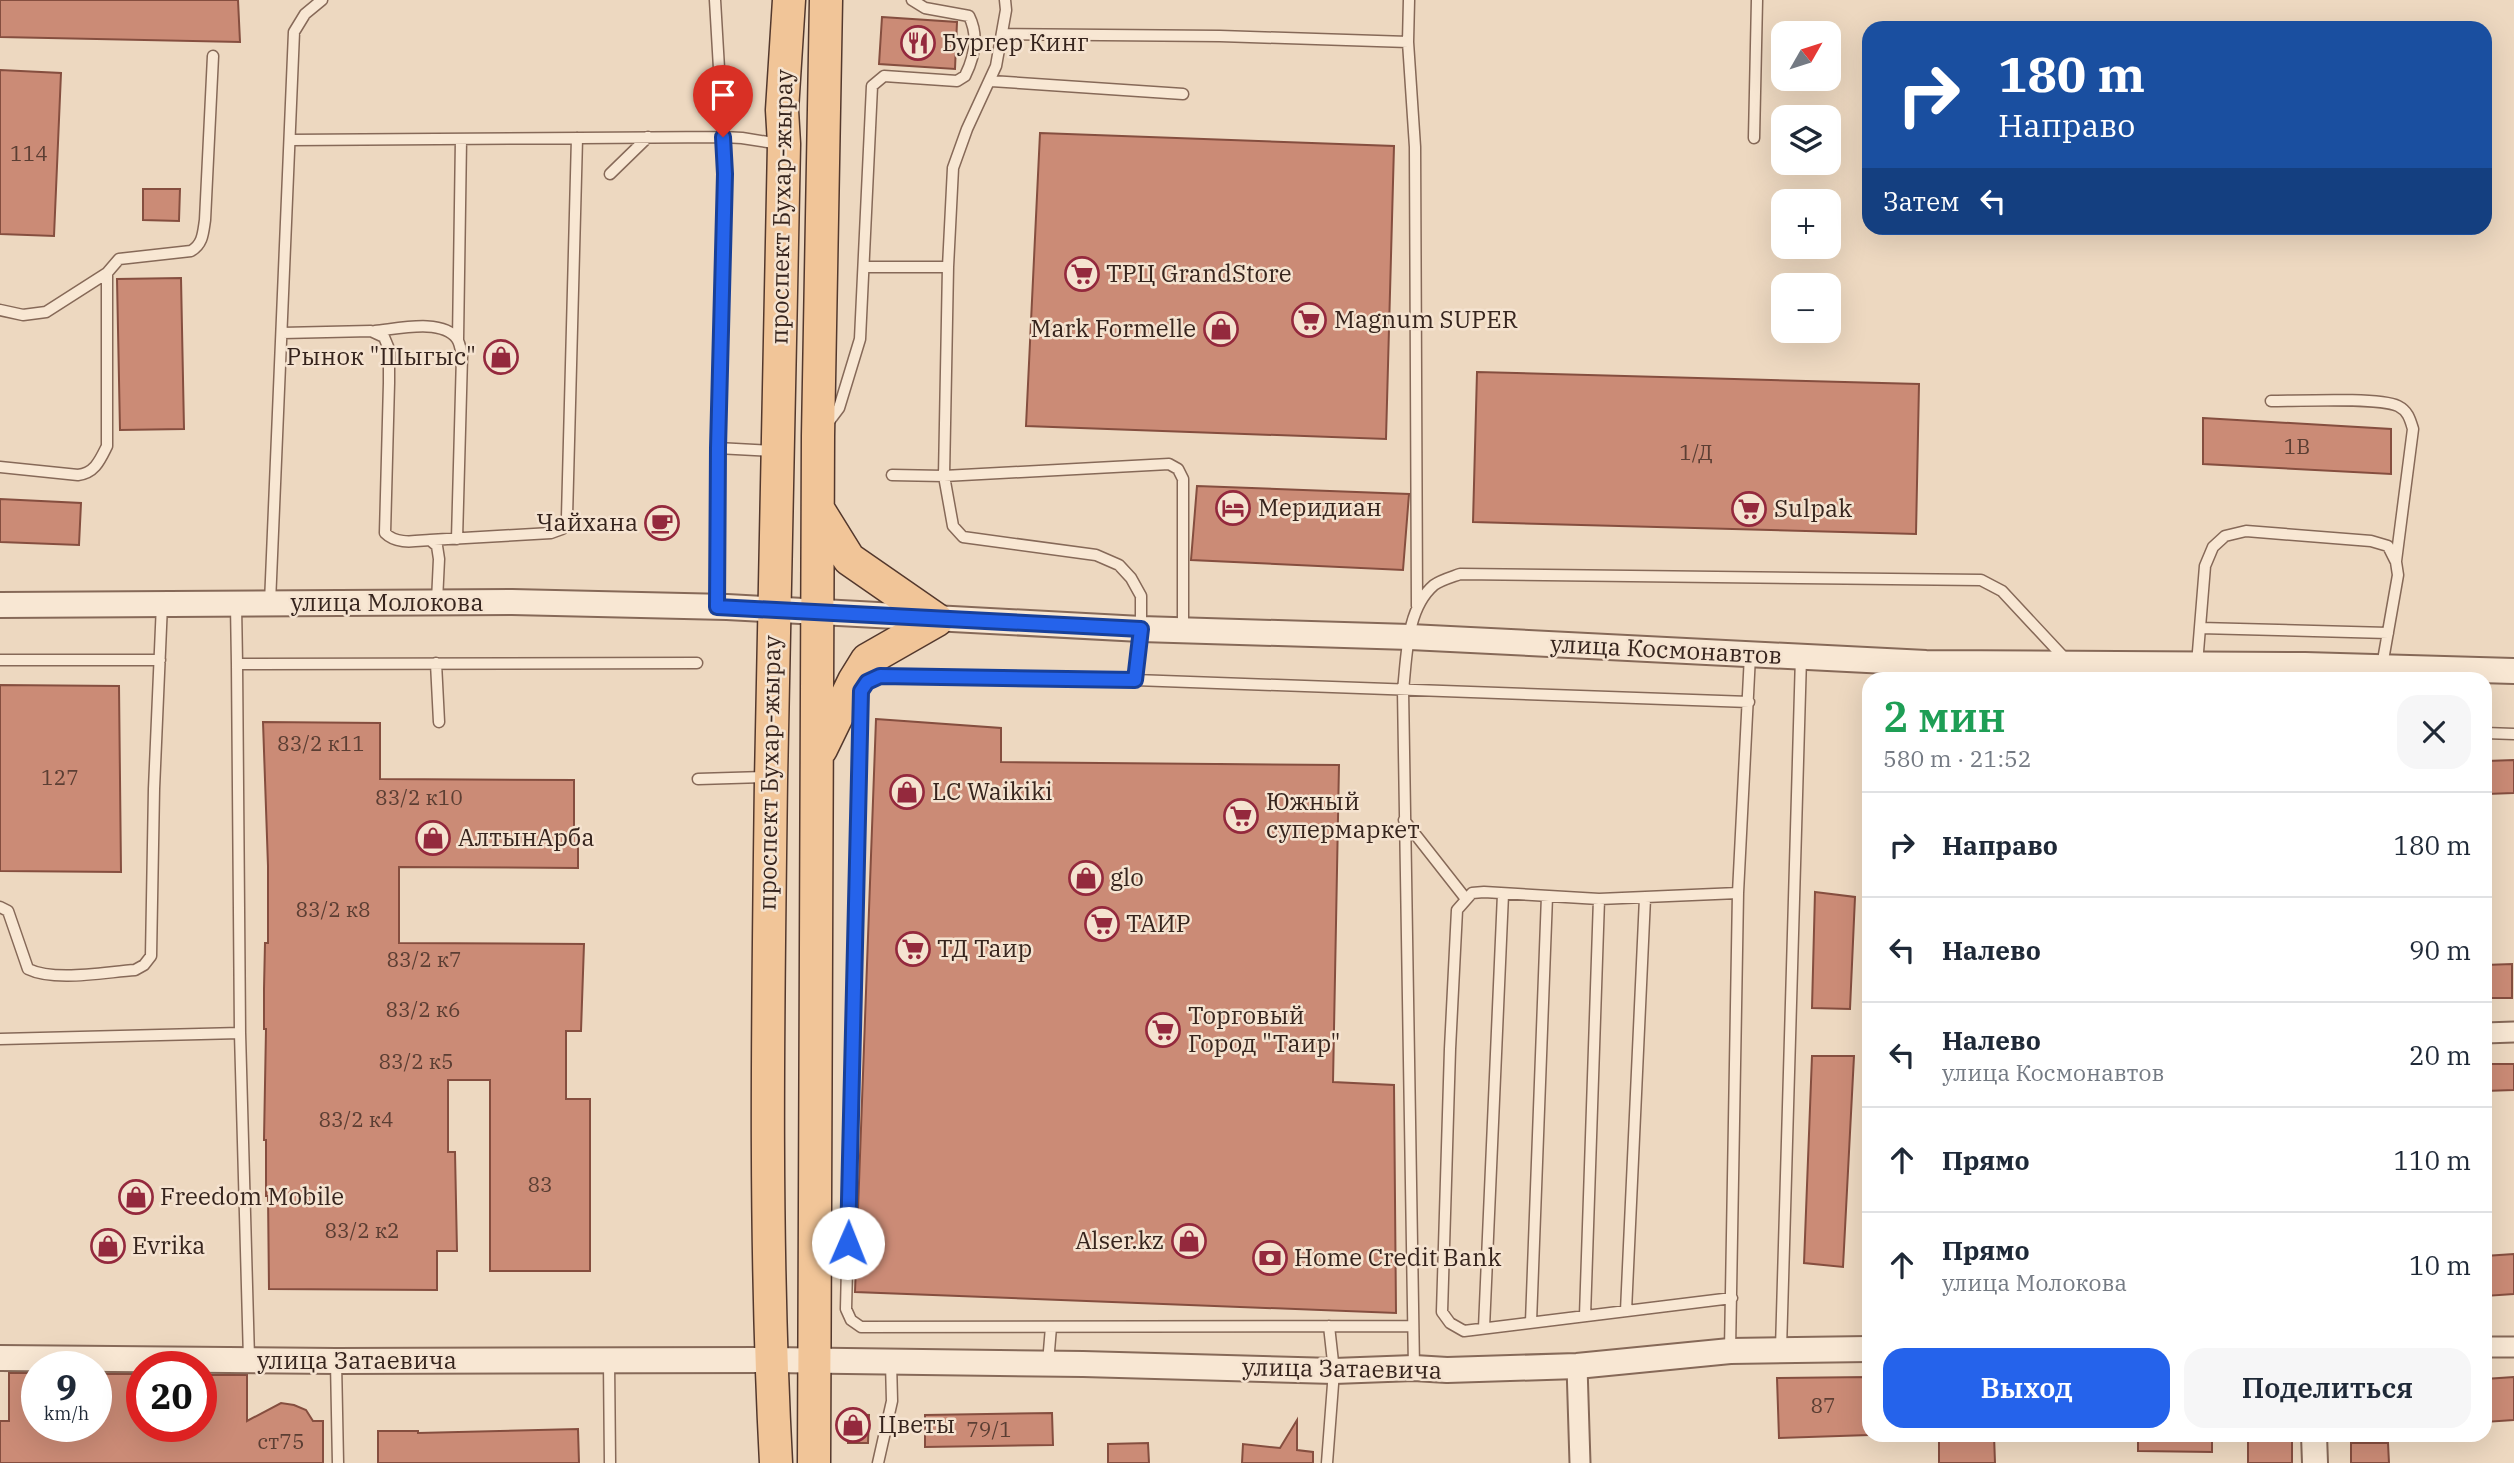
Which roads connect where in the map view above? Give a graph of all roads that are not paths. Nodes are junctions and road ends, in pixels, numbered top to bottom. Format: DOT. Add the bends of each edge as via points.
graph roads {
  1 [pos="322,0"];
  2 [pos="715,0"];
  3 [pos="789,0"];
  4 [pos="826,0"];
  5 [pos="912,0"];
  6 [pos="1005,0"];
  7 [pos="1409,0"];
  8 [pos="1757,0"];
  9 [pos="1002,34"];
  10 [pos="1408,42"];
  11 [pos="214,56"];
  12 [pos="991,80"];
  13 [pos="1184,94"];
  14 [pos="648,137"];
  15 [pos="723,137"];
  16 [pos="577,138"];
  17 [pos="1754,138"];
  18 [pos="461,139"];
  19 [pos="290,140"];
  20 [pos="784,144"];
  21 [pos="610,174"];
  22 [pos="864,267"];
  23 [pos="948,267"];
  24 [pos="107,273"];
  25 [pos="0,310"];
  26 [pos="371,331"];
  27 [pos="282,333"];
  28 [pos="458,340"];
  29 [pos="2271,401"];
  30 [pos="818,436"];
  31 [pos="718,448"];
  32 [pos="777,452"];
  33 [pos="0,467"];
  34 [pos="892,475"];
  35 [pos="944,475"];
  36 [pos="818,509"];
  37 [pos="457,539"];
  38 [pos="430,540"];
  39 [pos="2396,562"];
  40 [pos="162,603"];
  41 [pos="236,603"];
  42 [pos="270,603"];
  43 [pos="437,603"];
  44 [pos="0,605"];
  45 [pos="1417,606"];
  46 [pos="717,607"];
  47 [pos="773,610"];
  48 [pos="818,612"];
  49 [pos="937,620"];
  50 [pos="2200,628"];
  51 [pos="1141,629"];
  52 [pos="1183,631"];
  53 [pos="2388,633"];
  54 [pos="1410,637"];
  55 [pos="1750,654"];
  56 [pos="1801,656"];
  57 [pos="0,660"];
  58 [pos="160,660"];
  59 [pos="436,663"];
  60 [pos="697,663"];
  61 [pos="237,664"];
  62 [pos="2197,664"];
  63 [pos="2382,667"];
  64 [pos="2074,671"];
  65 [pos="2514,671"];
  66 [pos="2304,672"];
  67 [pos="1135,680"];
  68 [pos="1403,690"];
  69 [pos="1749,702"];
  70 [pos="439,722"];
  71 [pos="2492,733"];
  72 [pos="2514,734"];
  73 [pos="817,757"];
  74 [pos="771,777"];
  75 [pos="698,779"];
  76 [pos="1404,819"];
  77 [pos="1738,892"];
  78 [pos="1503,894"];
  79 [pos="1547,896"];
  80 [pos="1645,898"];
  81 [pos="1466,899"];
  82 [pos="1599,899"];
  83 [pos="0,907"];
  84 [pos="2514,1032"];
  85 [pos="240,1033"];
  86 [pos="2492,1033"];
  87 [pos="0,1040"];
  88 [pos="1732,1298"];
  89 [pos="1626,1311"];
  90 [pos="1585,1316"];
  91 [pos="1531,1322"];
  92 [pos="1329,1326"];
  93 [pos="1413,1326"];
  94 [pos="1051,1327"];
  95 [pos="1483,1328"];
  96 [pos="2492,1347"];
  97 [pos="2514,1347"];
  98 [pos="1862,1349"];
  99 [pos="1781,1350"];
  100 [pos="1730,1351"];
  101 [pos="0,1358"];
  102 [pos="249,1360"];
  103 [pos="609,1360"];
  104 [pos="771,1360"];
  105 [pos="337,1361"];
  106 [pos="814,1361"];
  107 [pos="891,1362"];
  108 [pos="1048,1363"];
  109 [pos="1577,1366"];
  110 [pos="1414,1368"];
  111 [pos="1334,1371"];
  112 [pos="2314,1442"];
  113 [pos="338,1463"];
  114 [pos="610,1463"];
  115 [pos="776,1463"];
  116 [pos="814,1463"];
  117 [pos="878,1463"];
  118 [pos="1327,1463"];
  119 [pos="1580,1463"];
  120 [pos="2315,1463"];
  1 -- 19 [label="lane" via="305,14 294,32"];
  2 -- 15 [label="lane"];
  3 -- 20 [label="main road, проспект Бухар-жырау"];
  4 -- 30 [label="main road, проспект Бухар-жырау"];
  5 -- 22 [label="lane" via="925,8 969,16 975,28 975,47 971,65 957,81 884,76 872,86"];
  6 -- 9 [label="lane"];
  7 -- 10 [label="lane"];
  8 -- 17 [label="lane"];
  9 -- 10 [label="lane"];
  9 -- 12 [label="lane"];
  10 -- 45 [label="lane" via="1415,148"];
  11 -- 24 [label="lane" via="202,240 191,251 119,259"];
  12 -- 13 [label="lane"];
  12 -- 23 [label="lane" via="953,168"];
  14 -- 15 [label="lane"];
  14 -- 16 [label="lane"];
  14 -- 21 [label="lane"];
  15 -- 20 [label="lane"];
  15 -- 31 [label="lane"];
  16 -- 18 [label="lane"];
  16 -- 37 [label="lane" via="567,517 562,529 551,533"];
  18 -- 19 [label="lane"];
  18 -- 28 [label="lane"];
  19 -- 27 [label="lane"];
  20 -- 32 [label="main road, проспект Бухар-жырау"];
  22 -- 23 [label="lane"];
  22 -- 30 [label="lane" via="860,339 839,408"];
  23 -- 35 [label="lane"];
  24 -- 25 [label="lane" via="46,312 23,315"];
  24 -- 33 [label="lane" via="107,446 100,461 87,474 78,475"];
  26 -- 27 [label="lane"];
  26 -- 28 [label="lane" via="437,326"];
  26 -- 38 [label="lane" via="384,337 389,349 385,533 402,541"];
  27 -- 42 [label="lane"];
  28 -- 37 [label="lane" via="462,356"];
  29 -- 39 [label="lane" via="2380,402 2399,407 2410,416 2413,429"];
  30 -- 36 [label="main road, проспект Бухар-жырау"];
  31 -- 32 [label="lane"];
  31 -- 46 [label="lane"];
  32 -- 47 [label="main road, проспект Бухар-жырау"];
  34 -- 35 [label="lane"];
  35 -- 51 [label="lane" via="953,526 963,537 1096,555 1119,565 1141,596"];
  35 -- 52 [label="lane" via="1169,464 1178,469 1182,479"];
  36 -- 48 [label="main road, проспект Бухар-жырау"];
  36 -- 49 [label="main road" via="849,559"];
  37 -- 38 [label="lane"];
  38 -- 43 [label="lane" via="437,546 439,559"];
  39 -- 50 [label="lane" via="2388,546 2371,541 2246,531 2225,536 2213,547 2205,566"];
  39 -- 53 [label="lane"];
  40 -- 41 [label="street, улица Молокова"];
  40 -- 44 [label="street, улица Молокова"];
  40 -- 58 [label="lane"];
  41 -- 42 [label="street, улица Молокова"];
  41 -- 61 [label="lane"];
  42 -- 43 [label="street, улица Молокова"];
  43 -- 46 [label="street, улица Молокова"];
  45 -- 54 [label="lane"];
  45 -- 64 [label="lane" via="1436,584 1460,574 1981,580 2002,591"];
  46 -- 47 [label="street, улица Молокова"];
  47 -- 48 [label="street, улица Молокова"];
  47 -- 74 [label="main road, проспект Бухар-жырау"];
  48 -- 49 [label="street, улица Космонавтов"];
  48 -- 73 [label="main road, проспект Бухар-жырау"];
  49 -- 51 [label="street, улица Космонавтов"];
  49 -- 73 [label="main road" via="867,660"];
  50 -- 53 [label="lane"];
  50 -- 62 [label="lane"];
  51 -- 52 [label="street, улица Космонавтов"];
  51 -- 67 [label="lane"];
  52 -- 54 [label="street, улица Космонавтов"];
  53 -- 63 [label="lane"];
  54 -- 55 [label="street, улица Космонавтов"];
  54 -- 68 [label="lane"];
  55 -- 56 [label="street, улица Космонавтов"];
  55 -- 69 [label="lane"];
  56 -- 64 [label="street, улица Космонавтов"];
  56 -- 99 [label="lane"];
  57 -- 58 [label="lane"];
  58 -- 83 [label="lane" via="151,956 135,970 38,974 28,969 8,911"];
  59 -- 60 [label="lane"];
  59 -- 61 [label="lane"];
  59 -- 70 [label="lane"];
  61 -- 85 [label="lane"];
  62 -- 64 [label="street, улица Космонавтов"];
  62 -- 66 [label="street, улица Космонавтов"];
  63 -- 65 [label="street, улица Космонавтов"];
  63 -- 66 [label="street, улица Космонавтов"];
  67 -- 68 [label="lane"];
  67 -- 94 [label="lane" via="880,676 861,691 846,1309 861,1327"];
  68 -- 69 [label="lane"];
  68 -- 76 [label="lane"];
  69 -- 77 [label="lane"];
  71 -- 72 [label="lane"];
  73 -- 106 [label="main road, проспект Бухар-жырау"];
  74 -- 75 [label="lane"];
  74 -- 104 [label="main road, проспект Бухар-жырау"];
  76 -- 81 [label="lane"];
  76 -- 93 [label="lane"];
  77 -- 80 [label="lane"];
  77 -- 88 [label="lane"];
  78 -- 79 [label="lane"];
  78 -- 81 [label="lane" via="1472,893"];
  78 -- 95 [label="lane"];
  79 -- 82 [label="lane"];
  79 -- 91 [label="lane"];
  80 -- 82 [label="lane"];
  80 -- 89 [label="lane"];
  81 -- 95 [label="lane" via="1457,910 1453,964 1442,1312 1464,1331"];
  82 -- 90 [label="lane"];
  84 -- 86 [label="street"];
  85 -- 87 [label="lane"];
  85 -- 102 [label="lane"];
  88 -- 89 [label="lane"];
  88 -- 100 [label="lane"];
  89 -- 90 [label="lane"];
  90 -- 91 [label="lane"];
  91 -- 95 [label="lane"];
  92 -- 93 [label="lane"];
  92 -- 94 [label="lane"];
  92 -- 111 [label="lane"];
  93 -- 110 [label="lane"];
  94 -- 108 [label="lane"];
  96 -- 97 [label="street"];
  98 -- 99 [label="street, улица Затаевича"];
  99 -- 100 [label="street, улица Затаевича"];
  100 -- 109 [label="street, улица Затаевича"];
  101 -- 102 [label="street, улица Затаевича"];
  102 -- 105 [label="street, улица Затаевича"];
  103 -- 104 [label="street, улица Затаевича"];
  103 -- 105 [label="street, улица Затаевича"];
  103 -- 114 [label="lane"];
  104 -- 106 [label="street, улица Затаевича"];
  104 -- 115 [label="main road, проспект Бухар-жырау"];
  105 -- 113 [label="lane"];
  106 -- 107 [label="street, улица Затаевича"];
  106 -- 116 [label="main road, проспект Бухар-жырау"];
  107 -- 108 [label="street, улица Затаевича"];
  107 -- 117 [label="lane" via="892,1401"];
  108 -- 111 [label="street, улица Затаевича"];
  109 -- 110 [label="street, улица Затаевича"];
  109 -- 119 [label="street"];
  110 -- 111 [label="street, улица Затаевича"];
  111 -- 118 [label="lane"];
  112 -- 120 [label="street"];
}
